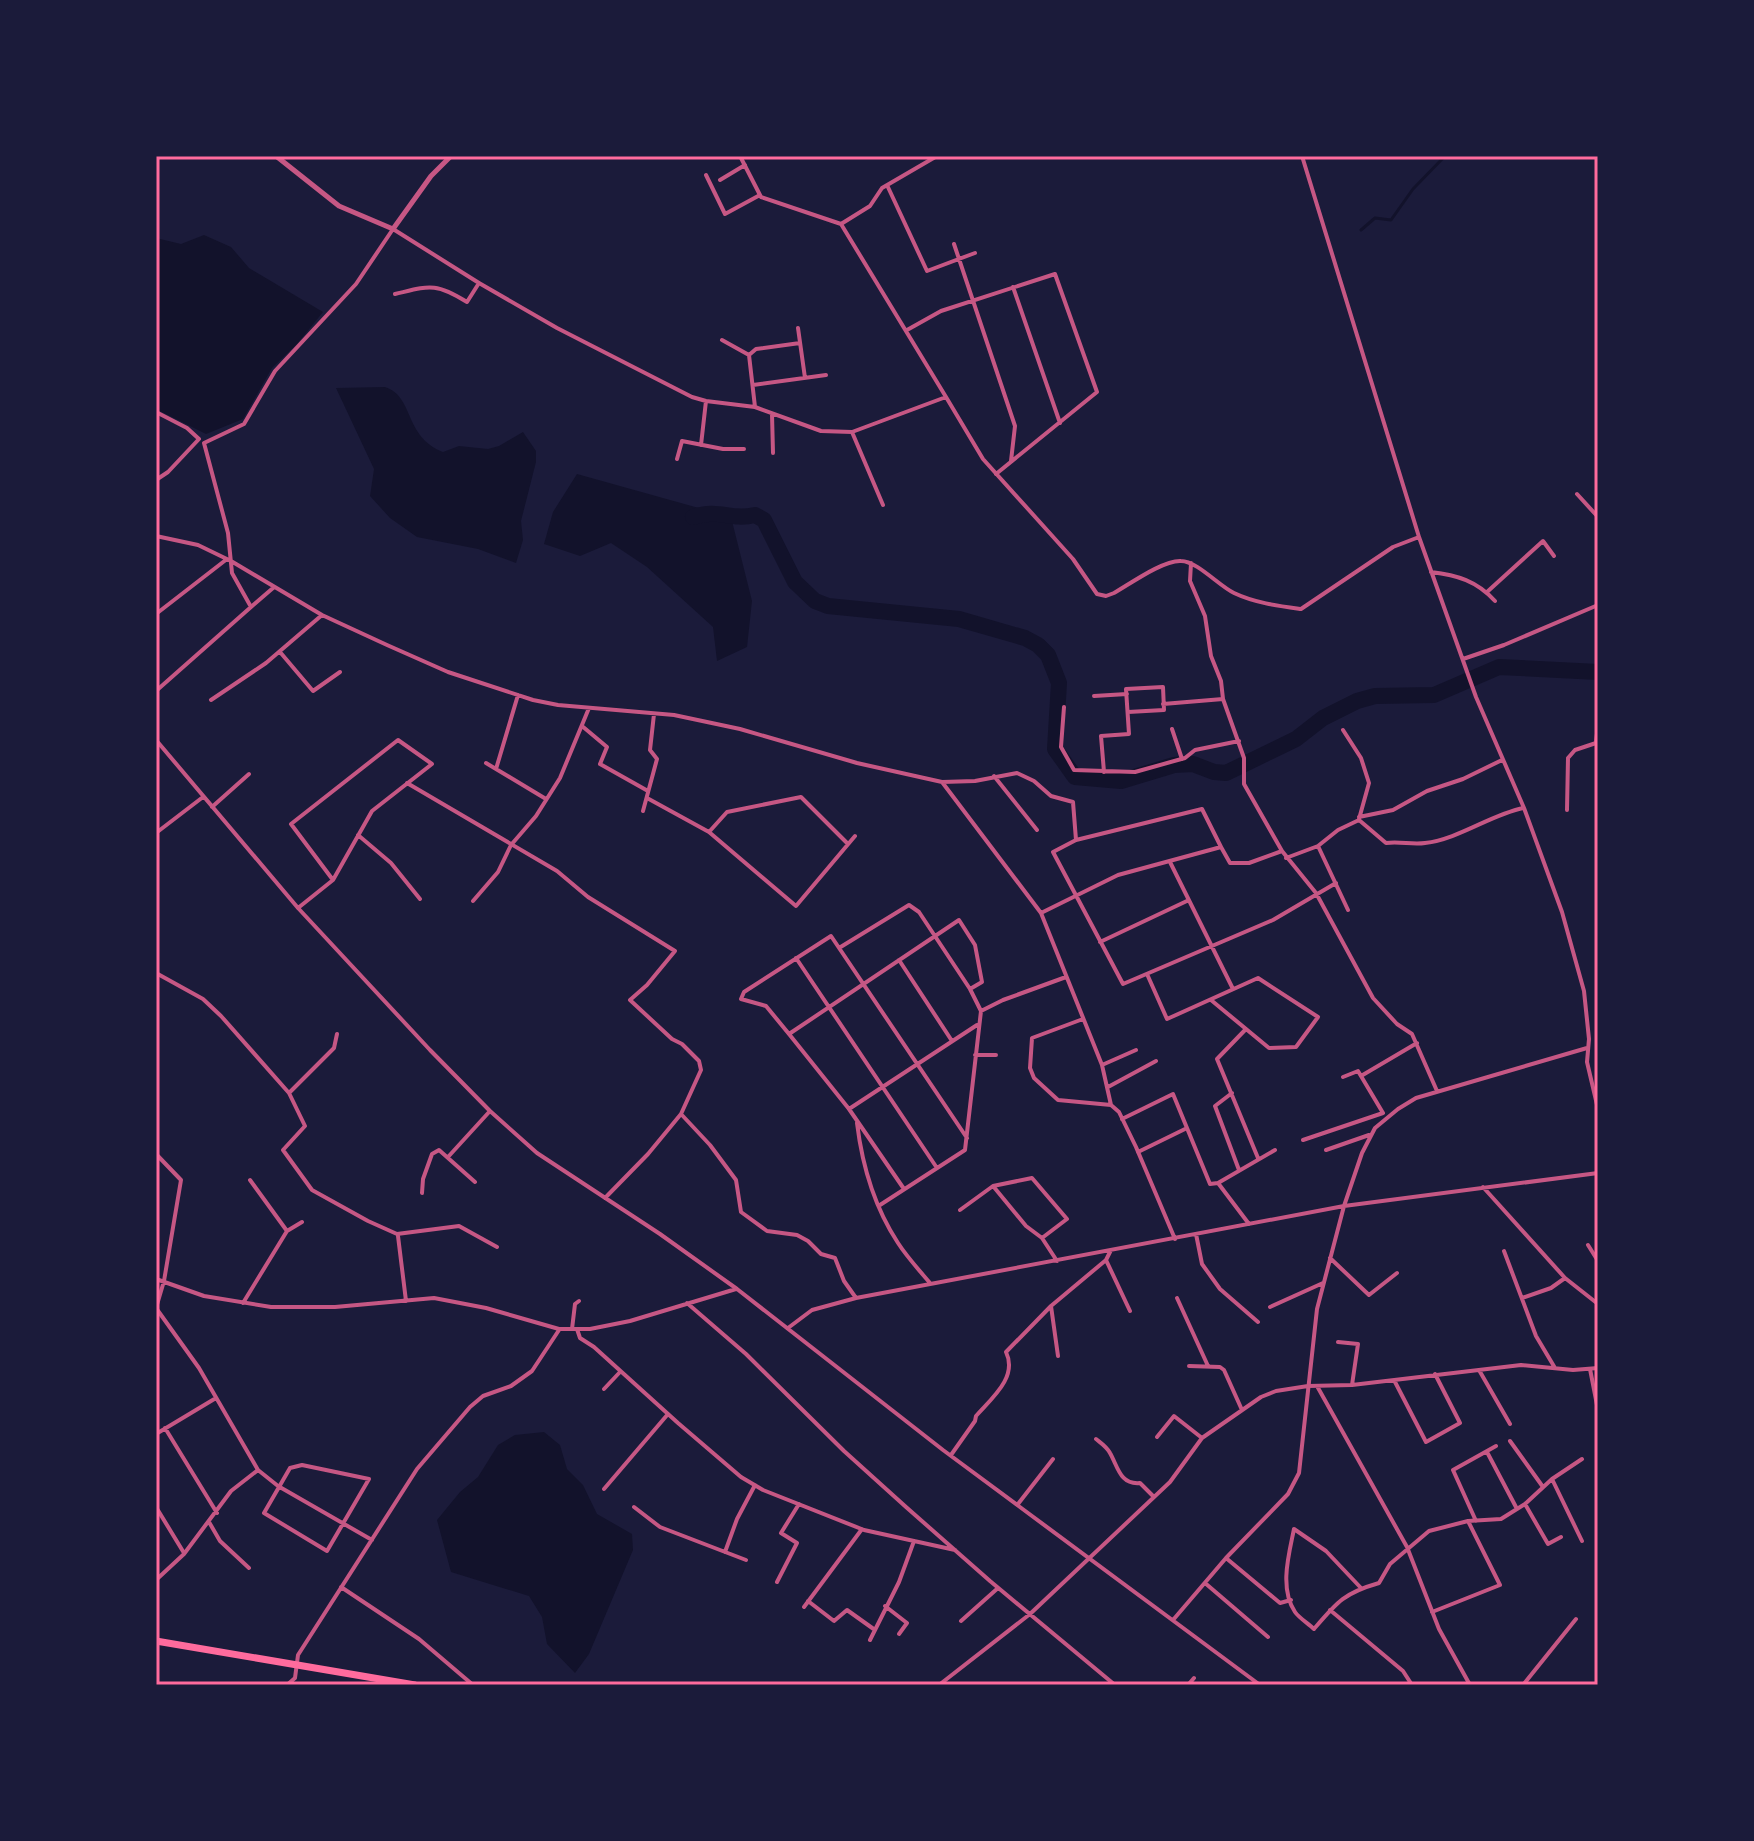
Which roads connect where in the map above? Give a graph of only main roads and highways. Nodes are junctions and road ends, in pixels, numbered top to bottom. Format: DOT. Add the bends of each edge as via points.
graph roads {
  1 [pos="156,1641"];
  2 [pos="415,1685"];
  1 -- 2 [label="highway"];
}
